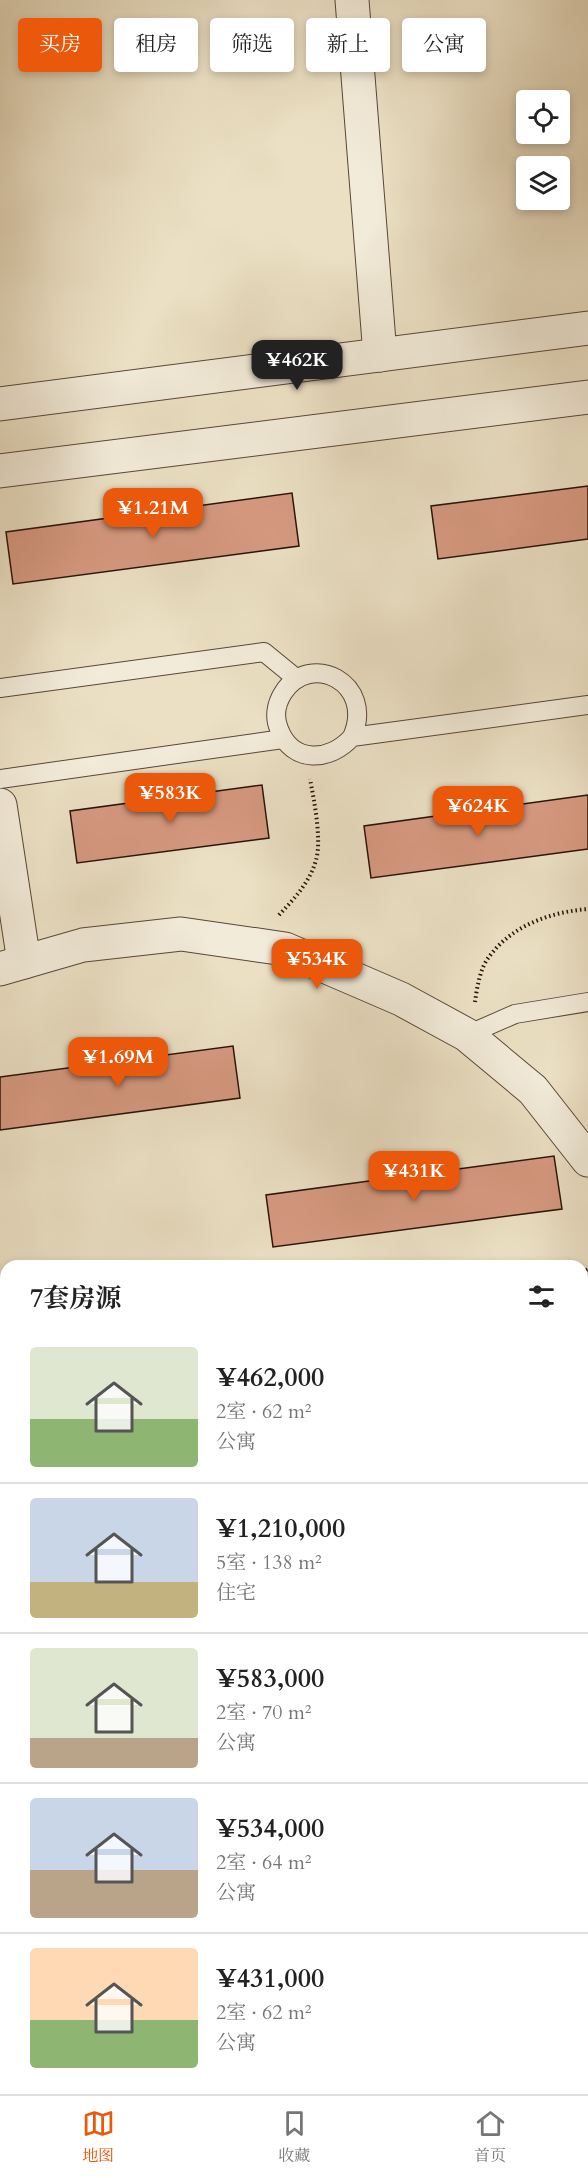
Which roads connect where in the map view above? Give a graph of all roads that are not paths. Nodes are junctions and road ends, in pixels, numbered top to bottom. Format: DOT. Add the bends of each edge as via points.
graph roads {
  1 [pos="352,0"];
  2 [pos="588,328"];
  3 [pos="380,355"];
  4 [pos="588,398"];
  5 [pos="0,404"];
  6 [pos="0,471"];
  7 [pos="297,679"];
  8 [pos="0,688"];
  9 [pos="588,705"];
  10 [pos="352,737"];
  11 [pos="283,739"];
  12 [pos="0,779"];
  13 [pos="0,805"];
  14 [pos="12,965"];
  15 [pos="588,1002"];
  16 [pos="472,1033"];
  17 [pos="588,1160"];
  1 -- 3 [label="street"];
  2 -- 3 [label="street"];
  3 -- 5 [label="street"];
  4 -- 6 [label="street"];
  7 -- 8 [label="lane" via="264,652"];
  7 -- 10 [label="lane" via="323,674 347,687 358,711"];
  7 -- 11 [label="lane" via="286,688 277,706"];
  9 -- 10 [label="lane"];
  10 -- 11 [label="lane" via="332,754 318,756 305,754"];
  11 -- 12 [label="lane"];
  13 -- 14 [label="street"];
  14 -- 16 [label="street" via="83,945 181,934 285,949"];
  15 -- 16 [label="lane" via="515,1014"];
  16 -- 17 [label="street" via="533,1090"];
}
